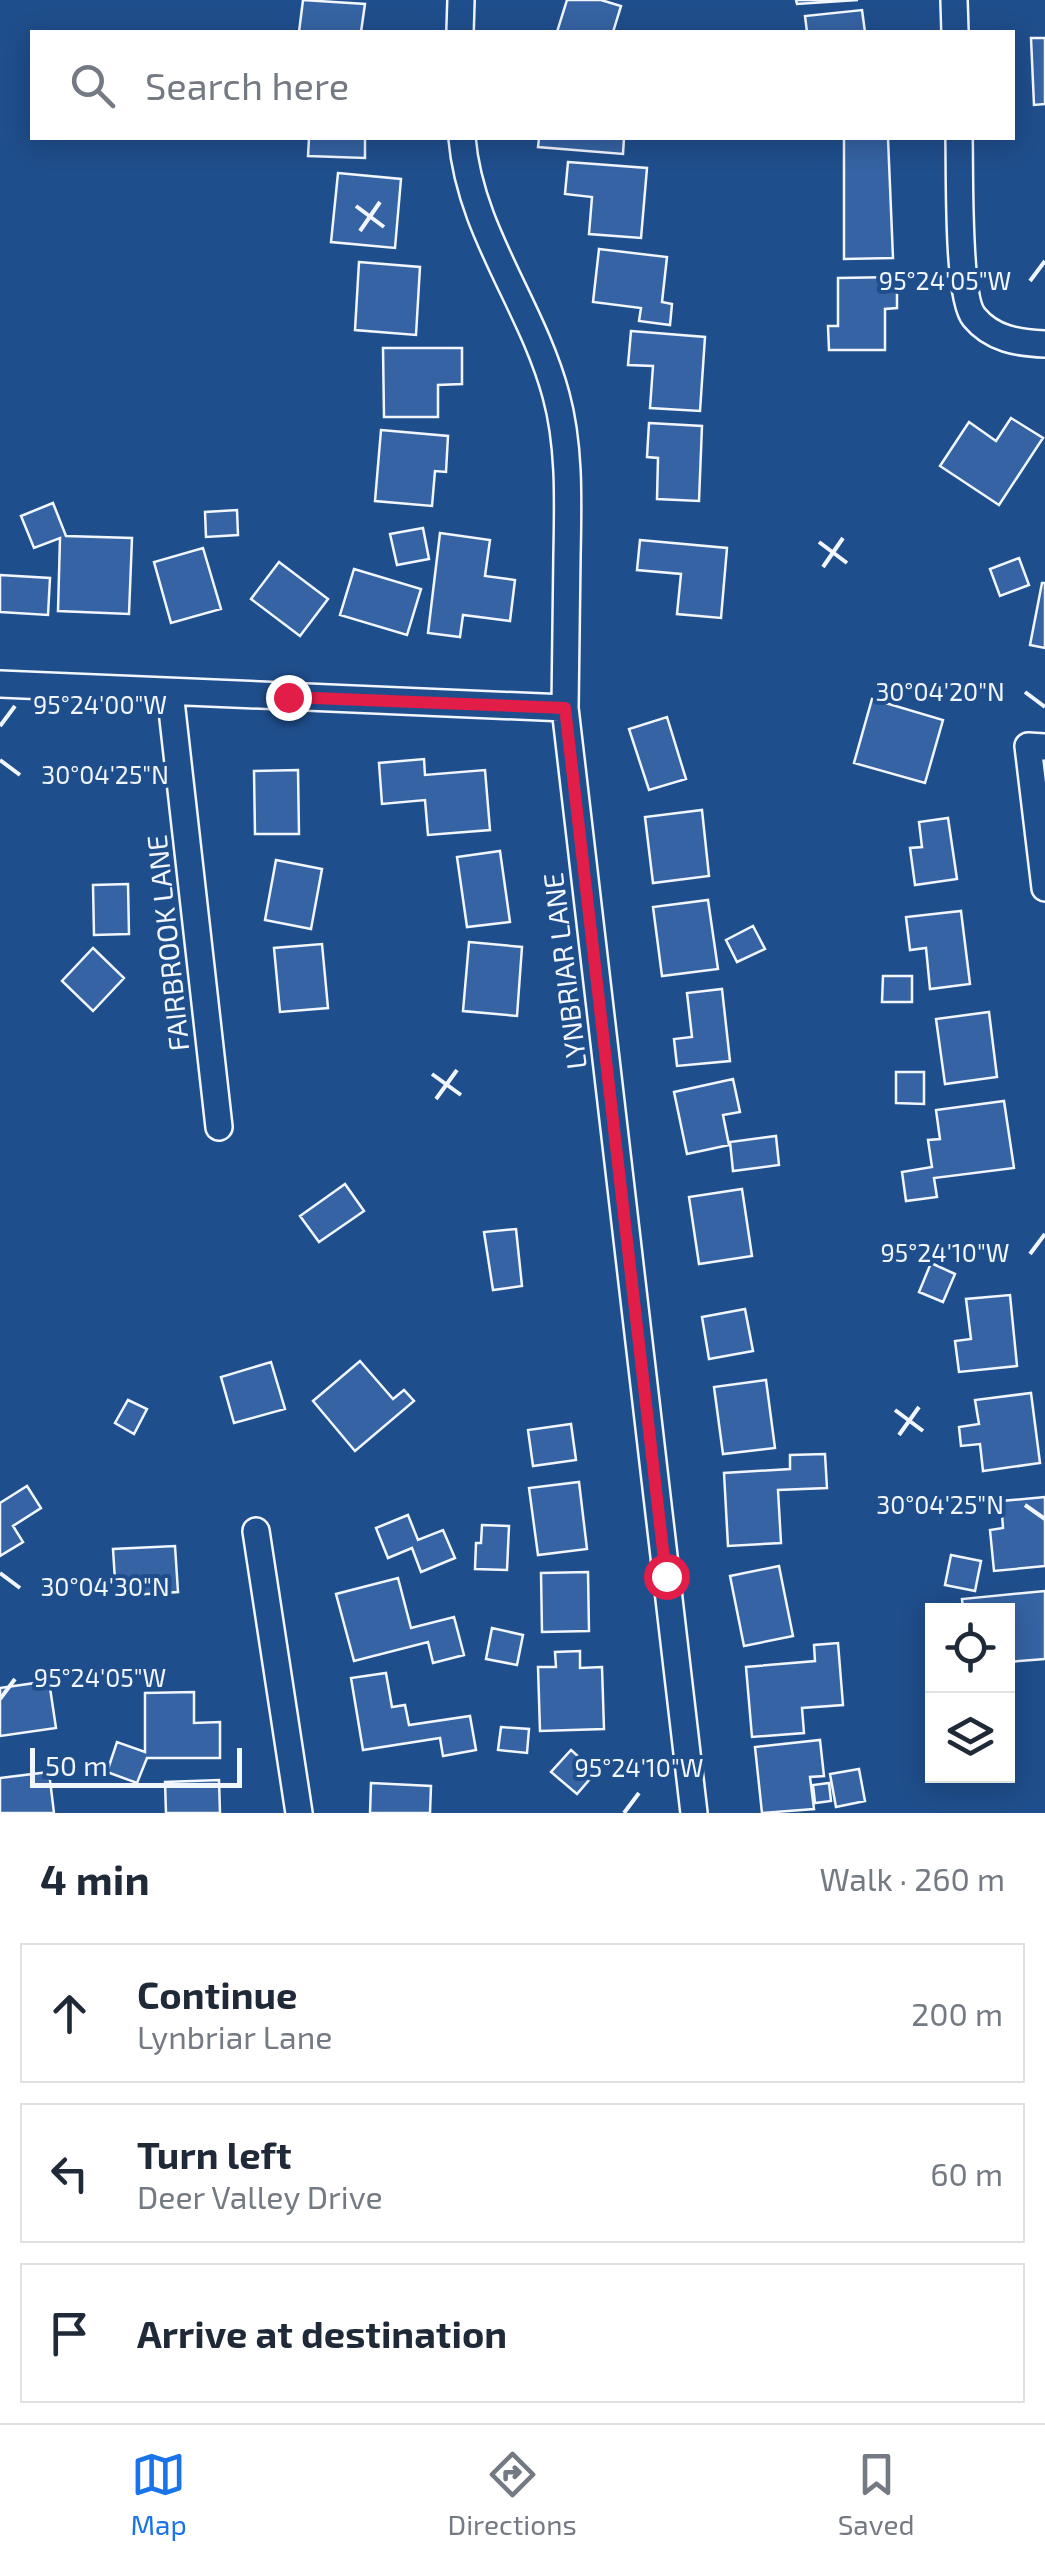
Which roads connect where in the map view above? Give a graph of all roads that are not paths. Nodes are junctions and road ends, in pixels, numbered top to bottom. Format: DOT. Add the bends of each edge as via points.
graph roads {
  1 [pos="461,0"];
  2 [pos="954,0"];
  3 [pos="460,30"];
  4 [pos="955,30"];
  5 [pos="462,140"];
  6 [pos="959,140"];
  7 [pos="1045,344"];
  8 [pos="0,684"];
  9 [pos="170,692"];
  10 [pos="565,708"];
  11 [pos="1036,747"];
  12 [pos="1045,888"];
  13 [pos="219,1127"];
  14 [pos="256,1531"];
  15 [pos="299,1813"];
  16 [pos="694,1813"];
  1 -- 3 [label="street"];
  2 -- 4 [label="street"];
  5 -- 10 [label="street, LYNBRIAR LANE" via="475,205 534,330 564,435"];
  6 -- 7 [label="street" via="964,288 971,315 993,334"];
  8 -- 9 [label="street"];
  9 -- 10 [label="street"];
  9 -- 13 [label="street, FAIRBROOK LANE"];
  10 -- 16 [label="street, LYNBRIAR LANE"];
  11 -- 12 [label="street"];
  14 -- 15 [label="street"];
}
